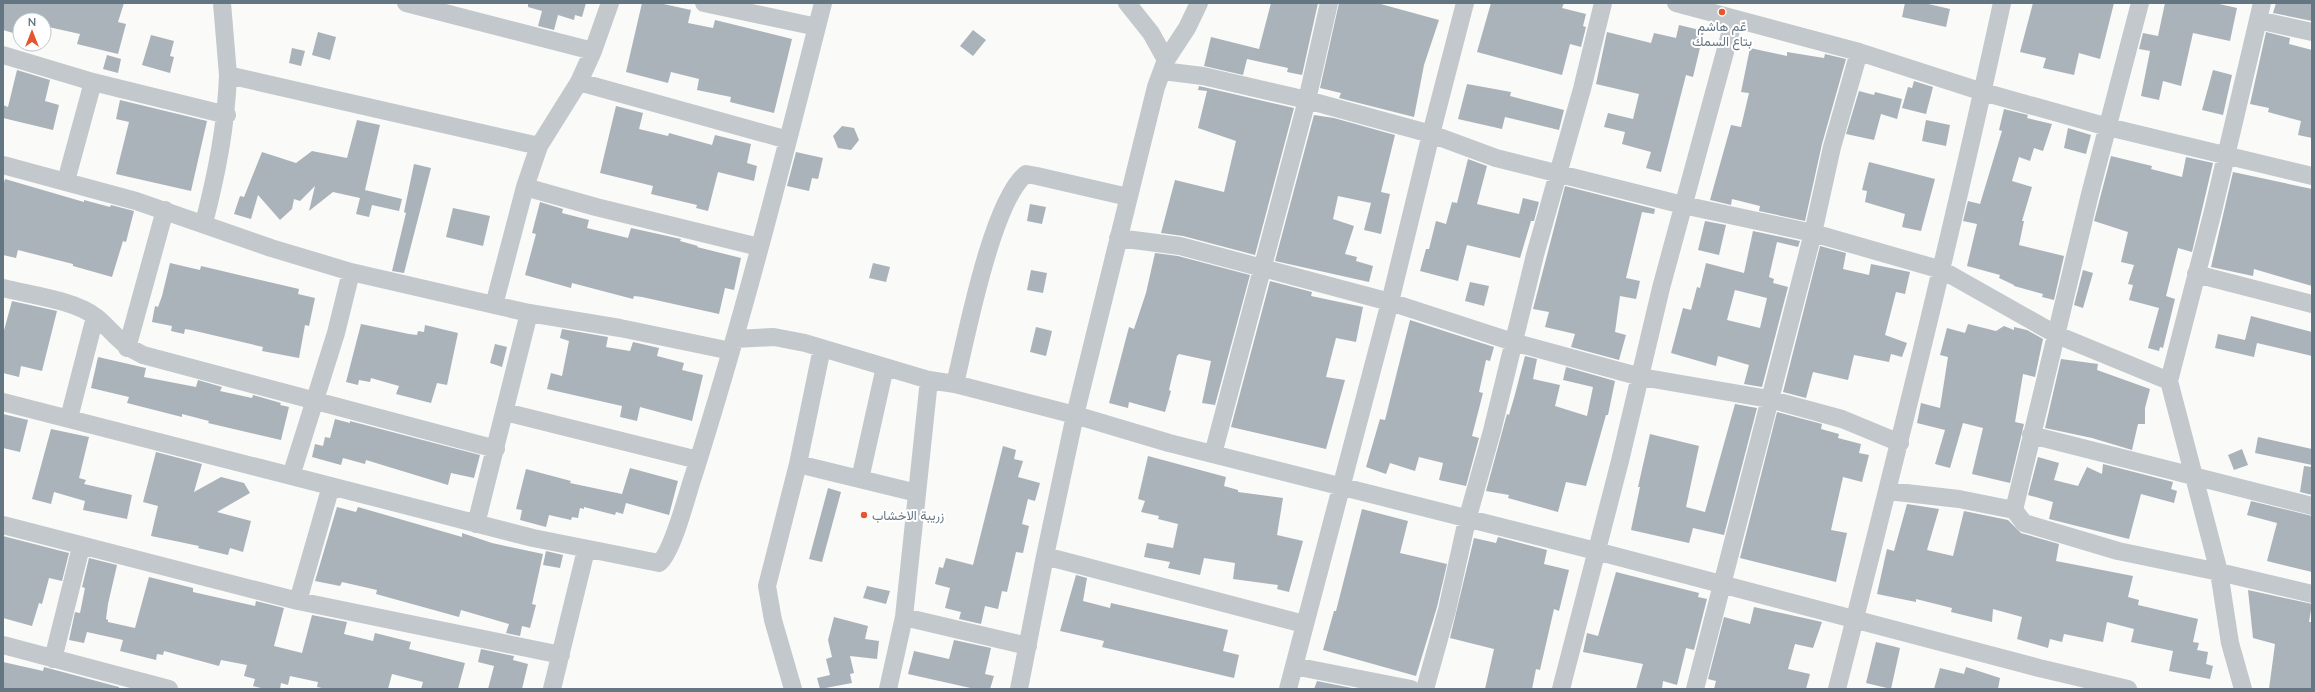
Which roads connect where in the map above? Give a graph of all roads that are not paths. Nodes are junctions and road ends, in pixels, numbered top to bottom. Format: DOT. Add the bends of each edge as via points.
graph roads {
  1 [pos="222,3"];
  2 [pos="610,3"];
  3 [pos="704,3"];
  4 [pos="823,3"];
  5 [pos="1127,3"];
  6 [pos="1199,3"];
  7 [pos="1329,3"];
  8 [pos="1465,3"];
  9 [pos="1603,3"];
  10 [pos="1676,3"];
  11 [pos="2002,3"];
  12 [pos="2140,3"];
  13 [pos="412,4"];
  14 [pos="2260,11"];
  15 [pos="1734,19"];
  16 [pos="817,28"];
  17 [pos="2312,32"];
  18 [pos="593,51"];
  19 [pos="1859,52"];
  20 [pos="3,56"];
  21 [pos="1164,65"];
  22 [pos="228,75"];
  23 [pos="93,82"];
  24 [pos="579,82"];
  25 [pos="1983,92"];
  26 [pos="1307,100"];
  27 [pos="227,115"];
  28 [pos="2108,127"];
  29 [pos="1431,134"];
  30 [pos="788,140"];
  31 [pos="539,146"];
  32 [pos="2226,154"];
  33 [pos="3,165"];
  34 [pos="1558,174"];
  35 [pos="2312,176"];
  36 [pos="66,181"];
  37 [pos="525,187"];
  38 [pos="1128,198"];
  39 [pos="1683,205"];
  40 [pos="165,210"];
  41 [pos="204,223"];
  42 [pos="1813,232"];
  43 [pos="1118,238"];
  44 [pos="759,247"];
  45 [pos="1263,269"];
  46 [pos="1942,270"];
  47 [pos="351,272"];
  48 [pos="2196,274"];
  49 [pos="3,288"];
  50 [pos="1390,302"];
  51 [pos="494,304"];
  52 [pos="2312,304"];
  53 [pos="529,313"];
  54 [pos="95,317"];
  55 [pos="2058,335"];
  56 [pos="1513,342"];
  57 [pos="733,345"];
  58 [pos="127,348"];
  59 [pos="822,348"];
  60 [pos="885,367"];
  61 [pos="1641,376"];
  62 [pos="929,380"];
  63 [pos="2169,382"];
  64 [pos="955,384"];
  65 [pos="1769,399"];
  66 [pos="315,401"];
  67 [pos="3,402"];
  68 [pos="506,412"];
  69 [pos="1075,415"];
  70 [pos="69,418"];
  71 [pos="2031,435"];
  72 [pos="1900,443"];
  73 [pos="496,449"];
  74 [pos="1213,454"];
  75 [pos="698,460"];
  76 [pos="798,464"];
  77 [pos="291,476"];
  78 [pos="2195,477"];
  79 [pos="860,479"];
  80 [pos="331,486"];
  81 [pos="1341,487"];
  82 [pos="1888,491"];
  83 [pos="917,493"];
  84 [pos="2312,506"];
  85 [pos="2014,510"];
  86 [pos="1467,520"];
  87 [pos="476,524"];
  88 [pos="3,525"];
  89 [pos="81,547"];
  90 [pos="586,550"];
  91 [pos="1596,551"];
  92 [pos="1045,556"];
  93 [pos="2219,572"];
  94 [pos="1723,585"];
  95 [pos="2312,594"];
  96 [pos="298,601"];
  97 [pos="904,618"];
  98 [pos="1855,619"];
  99 [pos="1304,624"];
  100 [pos="3,645"];
  101 [pos="1028,646"];
  102 [pos="561,655"];
  103 [pos="53,659"];
  104 [pos="1294,666"];
  105 [pos="169,689"];
  106 [pos="552,689"];
  107 [pos="793,689"];
  108 [pos="888,689"];
  109 [pos="1019,689"];
  110 [pos="1288,689"];
  111 [pos="1411,689"];
  112 [pos="1426,689"];
  113 [pos="1561,689"];
  114 [pos="1695,689"];
  115 [pos="1837,689"];
  116 [pos="2128,689"];
  117 [pos="2243,689"];
  1 -- 22 [label="street"];
  2 -- 18 [label="street"];
  3 -- 16 [label="street"];
  4 -- 16 [label="street"];
  5 -- 21 [label="street" via="1151,33"];
  6 -- 21 [label="street"];
  7 -- 26 [label="street"];
  8 -- 29 [label="street"];
  9 -- 34 [label="street"];
  10 -- 15 [label="street"];
  11 -- 25 [label="street"];
  12 -- 28 [label="street"];
  13 -- 18 [label="street"];
  14 -- 17 [label="street"];
  14 -- 32 [label="street"];
  15 -- 19 [label="street"];
  15 -- 39 [label="street"];
  16 -- 30 [label="street"];
  18 -- 24 [label="street"];
  19 -- 25 [label="street"];
  19 -- 42 [label="street" via="1832,147"];
  20 -- 23 [label="street"];
  21 -- 26 [label="street"];
  21 -- 38 [label="street" via="1151,105"];
  22 -- 27 [label="street"];
  22 -- 31 [label="street"];
  23 -- 27 [label="street"];
  23 -- 36 [label="street"];
  24 -- 30 [label="street"];
  24 -- 31 [label="street"];
  25 -- 28 [label="street"];
  25 -- 46 [label="street" via="1960,182"];
  26 -- 29 [label="street"];
  26 -- 45 [label="street"];
  27 -- 41 [label="street" via="218,168"];
  28 -- 32 [label="street"];
  28 -- 55 [label="street"];
  29 -- 34 [label="street" via="1496,158"];
  29 -- 50 [label="street"];
  30 -- 44 [label="street"];
  31 -- 37 [label="street"];
  32 -- 35 [label="street"];
  32 -- 48 [label="street"];
  33 -- 36 [label="street"];
  34 -- 39 [label="street"];
  34 -- 56 [label="street"];
  36 -- 40 [label="street"];
  37 -- 44 [label="street"];
  37 -- 51 [label="street"];
  38 -- 43 [label="street"];
  38 -- 64 [label="street" via="1026,174 1018,181 999,220 983,269"];
  39 -- 42 [label="street"];
  39 -- 61 [label="street"];
  40 -- 41 [label="street"];
  40 -- 58 [label="street"];
  41 -- 47 [label="street" via="271,248"];
  42 -- 46 [label="street"];
  42 -- 65 [label="street"];
  43 -- 45 [label="street" via="1180,246"];
  43 -- 69 [label="street"];
  44 -- 57 [label="street"];
  45 -- 50 [label="street"];
  45 -- 74 [label="street"];
  46 -- 55 [label="street"];
  46 -- 72 [label="street"];
  47 -- 51 [label="street"];
  47 -- 66 [label="street"];
  48 -- 52 [label="street"];
  48 -- 63 [label="street"];
  49 -- 54 [label="street" via="74,306"];
  50 -- 56 [label="street"];
  50 -- 81 [label="street"];
  51 -- 53 [label="street"];
  53 -- 57 [label="street"];
  53 -- 68 [label="street"];
  54 -- 58 [label="street"];
  54 -- 70 [label="street"];
  55 -- 63 [label="street"];
  55 -- 71 [label="street"];
  56 -- 61 [label="street"];
  56 -- 86 [label="street"];
  57 -- 59 [label="street" via="774,337"];
  57 -- 75 [label="street"];
  58 -- 66 [label="street" via="143,356"];
  59 -- 60 [label="street"];
  59 -- 76 [label="street"];
  60 -- 62 [label="street"];
  60 -- 79 [label="street"];
  61 -- 65 [label="street"];
  61 -- 91 [label="street"];
  62 -- 64 [label="street"];
  62 -- 83 [label="street"];
  63 -- 78 [label="street"];
  64 -- 69 [label="street"];
  65 -- 72 [label="street" via="1842,419"];
  65 -- 94 [label="street"];
  66 -- 73 [label="street"];
  66 -- 77 [label="street"];
  67 -- 70 [label="street"];
  68 -- 73 [label="street"];
  68 -- 75 [label="street"];
  69 -- 74 [label="street" via="1115,429"];
  69 -- 92 [label="street"];
  70 -- 77 [label="street"];
  71 -- 78 [label="street"];
  71 -- 85 [label="street"];
  72 -- 82 [label="street"];
  73 -- 87 [label="street"];
  74 -- 81 [label="street"];
  75 -- 90 [label="street" via="665,558 659,563"];
  76 -- 79 [label="street"];
  76 -- 107 [label="street" via="767,586 773,620"];
  77 -- 80 [label="street"];
  78 -- 84 [label="street"];
  78 -- 93 [label="street"];
  79 -- 83 [label="street"];
  80 -- 87 [label="street"];
  80 -- 96 [label="street"];
  81 -- 86 [label="street"];
  81 -- 99 [label="street"];
  82 -- 85 [label="street" via="1959,499"];
  82 -- 98 [label="street"];
  83 -- 97 [label="street"];
  85 -- 93 [label="street" via="2024,523 2118,551"];
  86 -- 91 [label="street"];
  86 -- 112 [label="street"];
  87 -- 90 [label="street"];
  88 -- 89 [label="street"];
  89 -- 96 [label="street"];
  89 -- 103 [label="street"];
  90 -- 102 [label="street"];
  91 -- 94 [label="street"];
  91 -- 113 [label="street"];
  92 -- 99 [label="street"];
  92 -- 101 [label="street"];
  93 -- 95 [label="street"];
  93 -- 117 [label="street" via="2230,643"];
  94 -- 98 [label="street"];
  94 -- 114 [label="street"];
  96 -- 102 [label="street"];
  97 -- 101 [label="street"];
  97 -- 108 [label="street"];
  98 -- 115 [label="street"];
  98 -- 116 [label="street"];
  99 -- 104 [label="street"];
  100 -- 103 [label="street"];
  101 -- 109 [label="street"];
  102 -- 106 [label="street"];
  103 -- 105 [label="street"];
  104 -- 110 [label="street"];
  104 -- 111 [label="street"];
}
